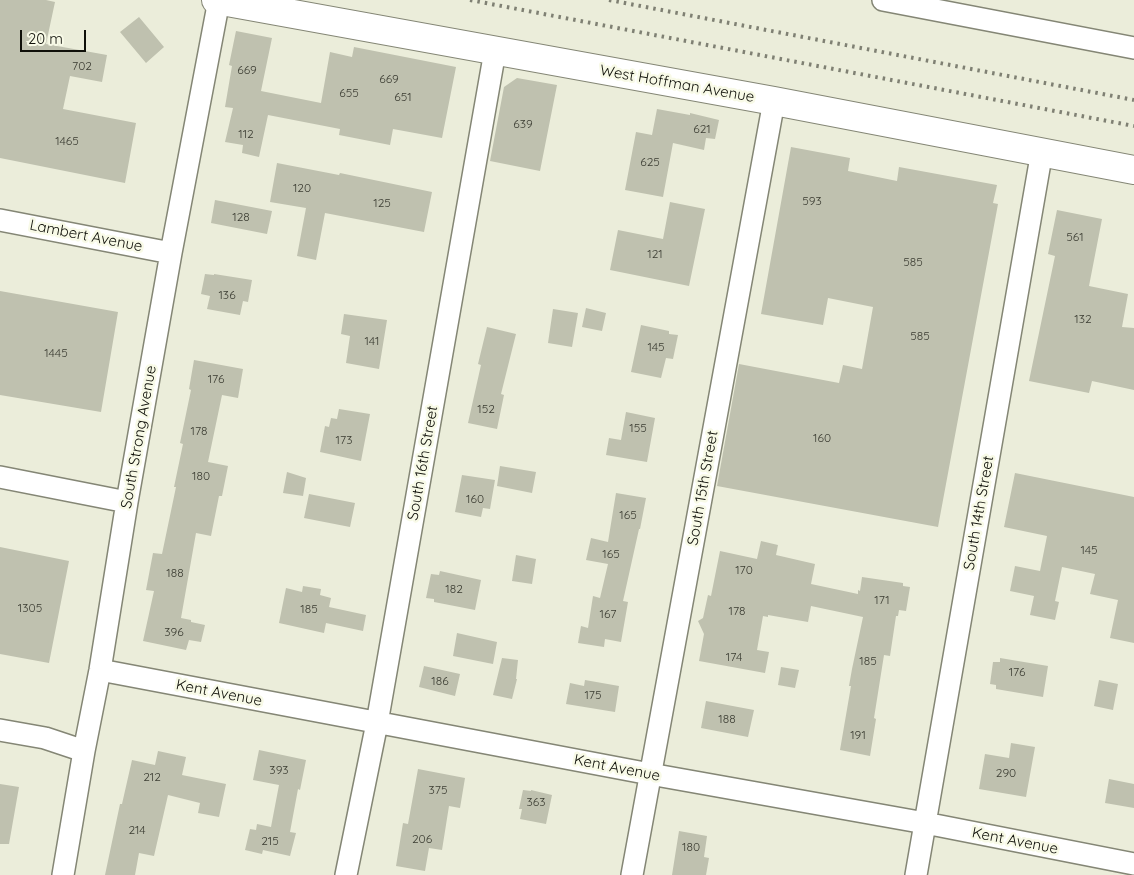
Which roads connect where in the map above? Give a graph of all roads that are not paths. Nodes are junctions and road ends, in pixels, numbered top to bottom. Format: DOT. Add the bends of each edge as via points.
graph roads {
  1 [pos="218,0"];
  2 [pos="883,0"];
  3 [pos="1134,48"];
  4 [pos="496,51"];
  5 [pos="774,101"];
  6 [pos="1042,152"];
  7 [pos="1134,170"];
  8 [pos="0,220"];
  9 [pos="172,253"];
  10 [pos="0,478"];
  11 [pos="127,502"];
  12 [pos="100,670"];
  13 [pos="377,723"];
  14 [pos="0,730"];
  15 [pos="84,751"];
  16 [pos="650,774"];
  17 [pos="925,823"];
  18 [pos="1134,864"];
  19 [pos="63,875"];
  20 [pos="346,875"];
  21 [pos="632,875"];
  22 [pos="916,875"];
  1 -- 4 [label="main road, West Hoffman Avenue"];
  1 -- 9 [label="street, South Strong Avenue"];
  2 -- 3 [label="street"];
  4 -- 5 [label="main road, West Hoffman Avenue"];
  4 -- 13 [label="street, South 16th Street"];
  5 -- 6 [label="main road, West Hoffman Avenue"];
  5 -- 16 [label="street, South 15th Street"];
  6 -- 7 [label="main road, West Hoffman Avenue"];
  6 -- 17 [label="street, South 14th Street"];
  8 -- 9 [label="street, Lambert Avenue"];
  9 -- 11 [label="street, South Strong Avenue"];
  10 -- 11 [label="street"];
  11 -- 12 [label="street, South Strong Avenue"];
  12 -- 13 [label="street, Kent Avenue"];
  12 -- 15 [label="street, South Strong Avenue"];
  13 -- 16 [label="street, Kent Avenue"];
  13 -- 20 [label="street, South 16th Street"];
  14 -- 15 [label="street" via="45,738"];
  15 -- 19 [label="street, South Strong Avenue"];
  16 -- 17 [label="street, Kent Avenue"];
  16 -- 21 [label="street, South 15th Street"];
  17 -- 18 [label="street, Kent Avenue"];
  17 -- 22 [label="street, South 14th Street"];
}
